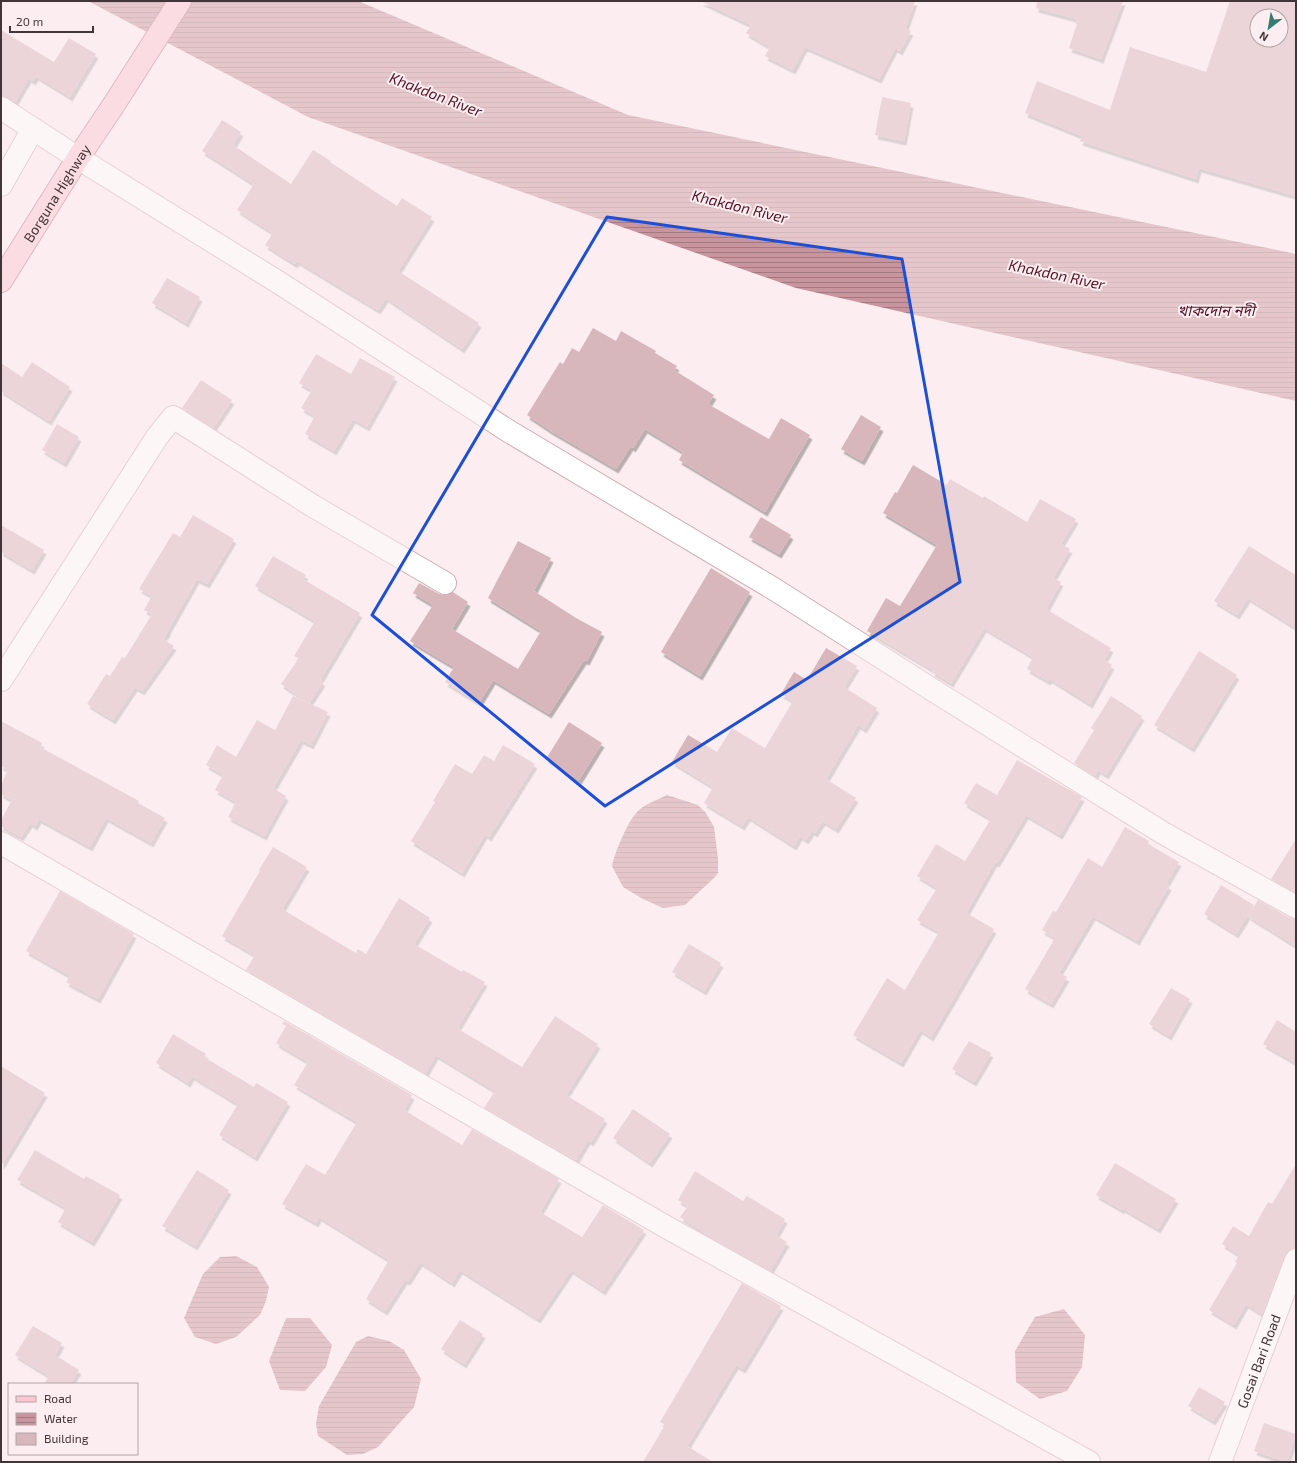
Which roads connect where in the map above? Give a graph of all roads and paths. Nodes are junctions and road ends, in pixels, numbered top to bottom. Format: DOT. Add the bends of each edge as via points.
graph roads {
  1 [pos="180,1"];
  2 [pos="1,108"];
  3 [pos="33,129"];
  4 [pos="78,158"];
  5 [pos="1,186"];
  6 [pos="1,281"];
  7 [pos="445,583"];
  8 [pos="1,680"];
  9 [pos="1,843"];
  10 [pos="1296,907"];
  11 [pos="1296,1260"];
  12 [pos="1089,1462"];
  13 [pos="1220,1462"];
  1 -- 4 [label="main road, Borguna Highway"];
  2 -- 3 [label="street"];
  3 -- 4 [label="street"];
  3 -- 5 [label="street"];
  4 -- 6 [label="main road, Borguna Highway"];
  4 -- 10 [label="street" via="278,282 510,432 774,589 1162,833"];
  7 -- 8 [label="street" via="313,506 173,417 144,457"];
  9 -- 12 [label="street" via="661,1224"];
  11 -- 13 [label="street, Gosai Bari Road"];
}
